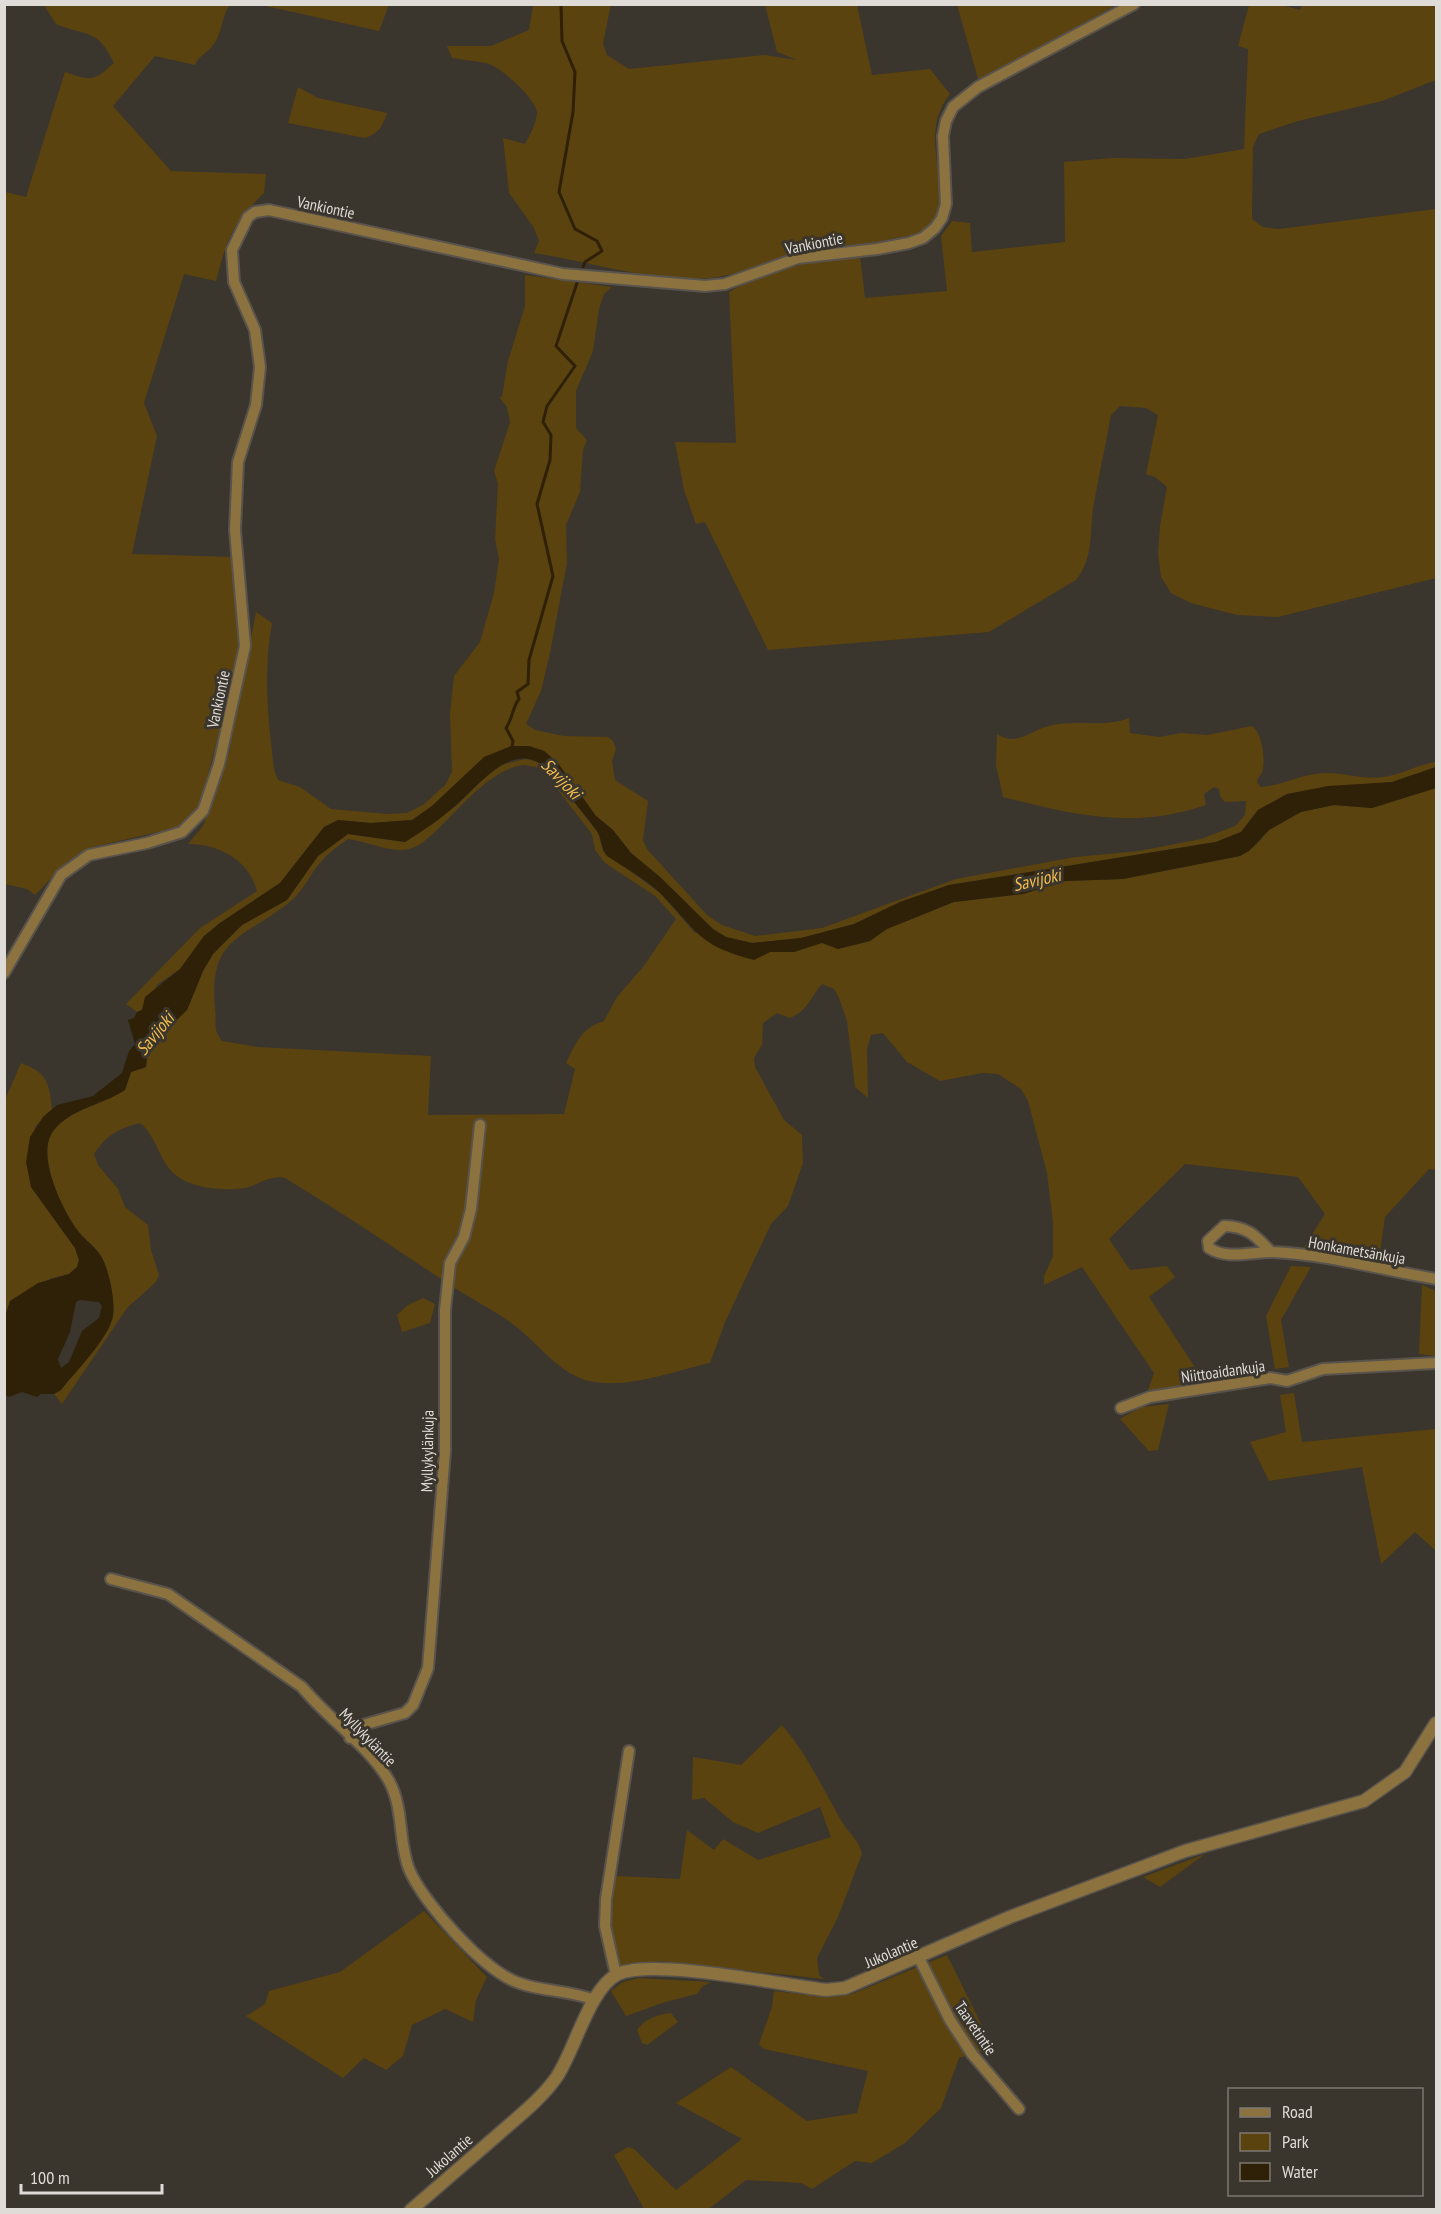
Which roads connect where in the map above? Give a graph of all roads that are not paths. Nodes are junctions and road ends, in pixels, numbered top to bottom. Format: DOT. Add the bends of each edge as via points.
graph roads {
  1 [pos="1134,4"];
  2 [pos="4,973"];
  3 [pos="480,1125"];
  4 [pos="1271,1252"];
  5 [pos="1437,1279"];
  6 [pos="1437,1364"];
  7 [pos="1121,1408"];
  8 [pos="111,1579"];
  9 [pos="1437,1723"];
  10 [pos="350,1737"];
  11 [pos="629,1751"];
  12 [pos="919,1958"];
  13 [pos="616,1975"];
  14 [pos="594,2000"];
  15 [pos="1019,2109"];
  16 [pos="411,2210"];
  1 -- 2 [label="street, Vankiontie" via="978,87 953,107 944,136 946,204 942,218 935,228 909,243 798,258 725,284 705,286 563,274 269,210 248,217 232,250 234,282 255,330 260,367 256,405 238,462 235,530 245,646 219,764 203,812 182,832 89,855 62,875"];
  3 -- 10 [label="street, Myllykylänkuja" via="471,1209 464,1237 450,1263 445,1310 445,1451 428,1668 414,1705 405,1713 363,1725"];
  4 -- 4 [label="street, Honkametsänkuja" via="1250,1231 1239,1226 1224,1226 1208,1241 1209,1248 1218,1254"];
  4 -- 5 [label="street, Honkametsänkuja" via="1326,1257"];
  6 -- 7 [label="street, Niittoaidankuja" via="1323,1369 1287,1381 1270,1378 1150,1397"];
  8 -- 10 [label="street, Myllykyläntie" via="155,1589 182,1602 302,1687"];
  9 -- 12 [label="street, Jukolantie" via="1405,1772 1364,1801 1185,1851 1010,1917"];
  10 -- 14 [label="street, Myllykyläntie" via="390,1781 408,1867 434,1910 501,1974 531,1987 577,1993"];
  11 -- 13 [label="street" via="606,1899 605,1926"];
  12 -- 13 [label="street, Jukolantie" via="862,1982 826,1990 676,1971 641,1970"];
  12 -- 15 [label="street, Taavetintie" via="955,2029"];
  13 -- 14 [label="street, Jukolantie"];
  14 -- 16 [label="street, Jukolantie" via="554,2080"];
}
